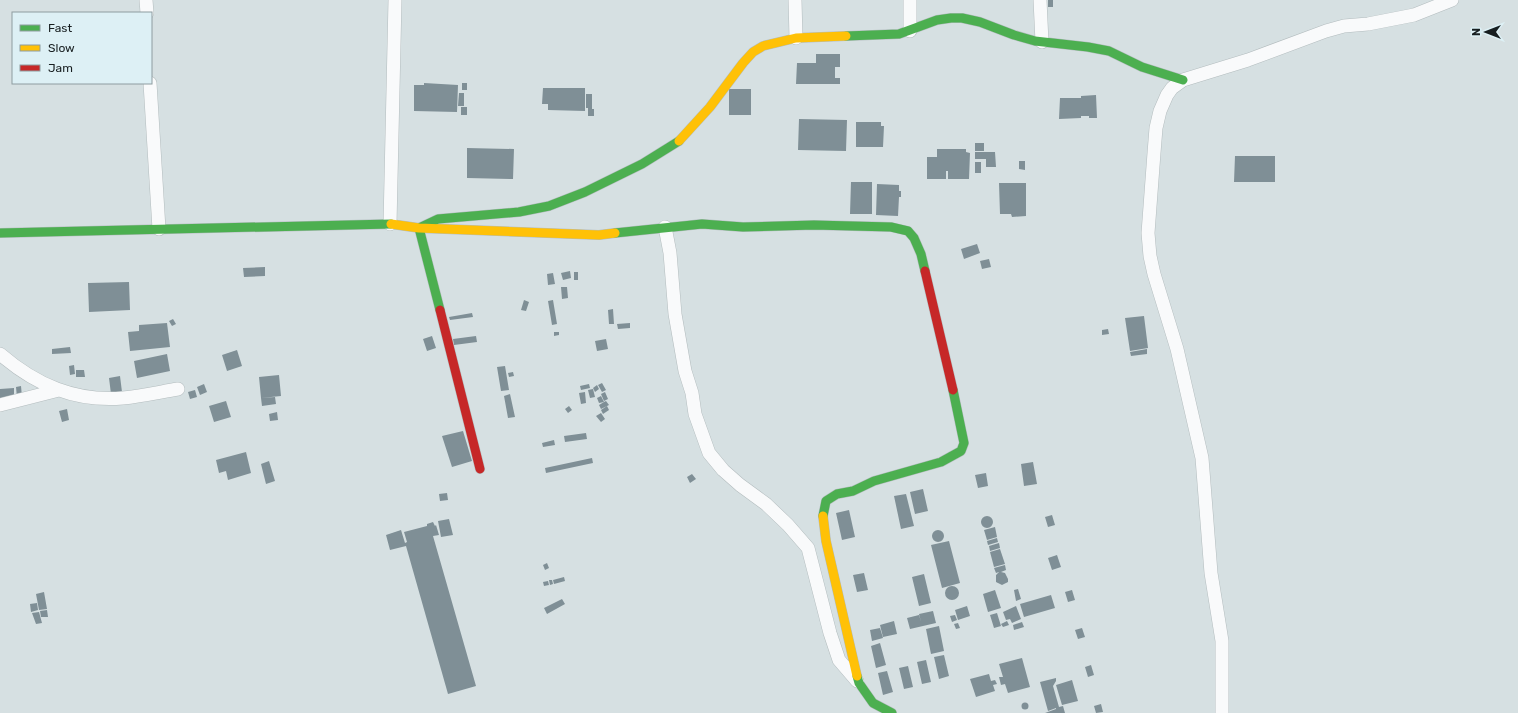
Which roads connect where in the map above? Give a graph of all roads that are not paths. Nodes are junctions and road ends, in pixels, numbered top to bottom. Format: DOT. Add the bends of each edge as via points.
graph roads {
  1 [pos="146,0"];
  2 [pos="395,0"];
  3 [pos="795,0"];
  4 [pos="910,0"];
  5 [pos="1040,0"];
  6 [pos="1452,0"];
  7 [pos="147,12"];
  8 [pos="910,31"];
  9 [pos="796,38"];
  10 [pos="1042,42"];
  11 [pos="1183,80"];
  12 [pos="150,84"];
  13 [pos="390,224"];
  14 [pos="665,227"];
  15 [pos="419,228"];
  16 [pos="158,229"];
  17 [pos="0,233"];
  18 [pos="0,354"];
  19 [pos="178,389"];
  20 [pos="59,390"];
  21 [pos="0,405"];
  22 [pos="480,469"];
  23 [pos="859,683"];
  24 [pos="892,713"];
  25 [pos="1222,713"];
  1 -- 7 [label="street"];
  2 -- 13 [label="street"];
  3 -- 9 [label="street"];
  4 -- 8 [label="street"];
  5 -- 10 [label="street"];
  6 -- 11 [label="street" via="1414,15 1326,31 1248,60"];
  8 -- 9 [label="street"];
  8 -- 10 [label="street" via="941,19 965,18"];
  9 -- 15 [label="street" via="772,42 753,52 684,136 660,153 604,183 534,210 438,219"];
  10 -- 11 [label="street" via="1083,46 1110,52 1152,71"];
  11 -- 25 [label="street" via="1167,95 1158,122 1148,233 1154,274 1177,349 1202,458 1211,573 1222,640"];
  12 -- 16 [label="street"];
  13 -- 15 [label="street"];
  13 -- 16 [label="street"];
  14 -- 15 [label="street" via="613,234"];
  14 -- 23 [label="street" via="675,314 684,364 695,414 709,453 723,470 788,525 808,548 839,660"];
  14 -- 23 [label="street" via="702,224 743,227 891,227 908,231 914,238 964,443 961,451 941,462 874,481 853,491 837,494 826,501 823,513 826,541"];
  15 -- 22 [label="street"];
  16 -- 17 [label="street"];
  18 -- 20 [label="street" via="36,380"];
  19 -- 20 [label="street" via="123,398 88,397"];
  20 -- 21 [label="street"];
  23 -- 24 [label="street" via="873,703"];
}
